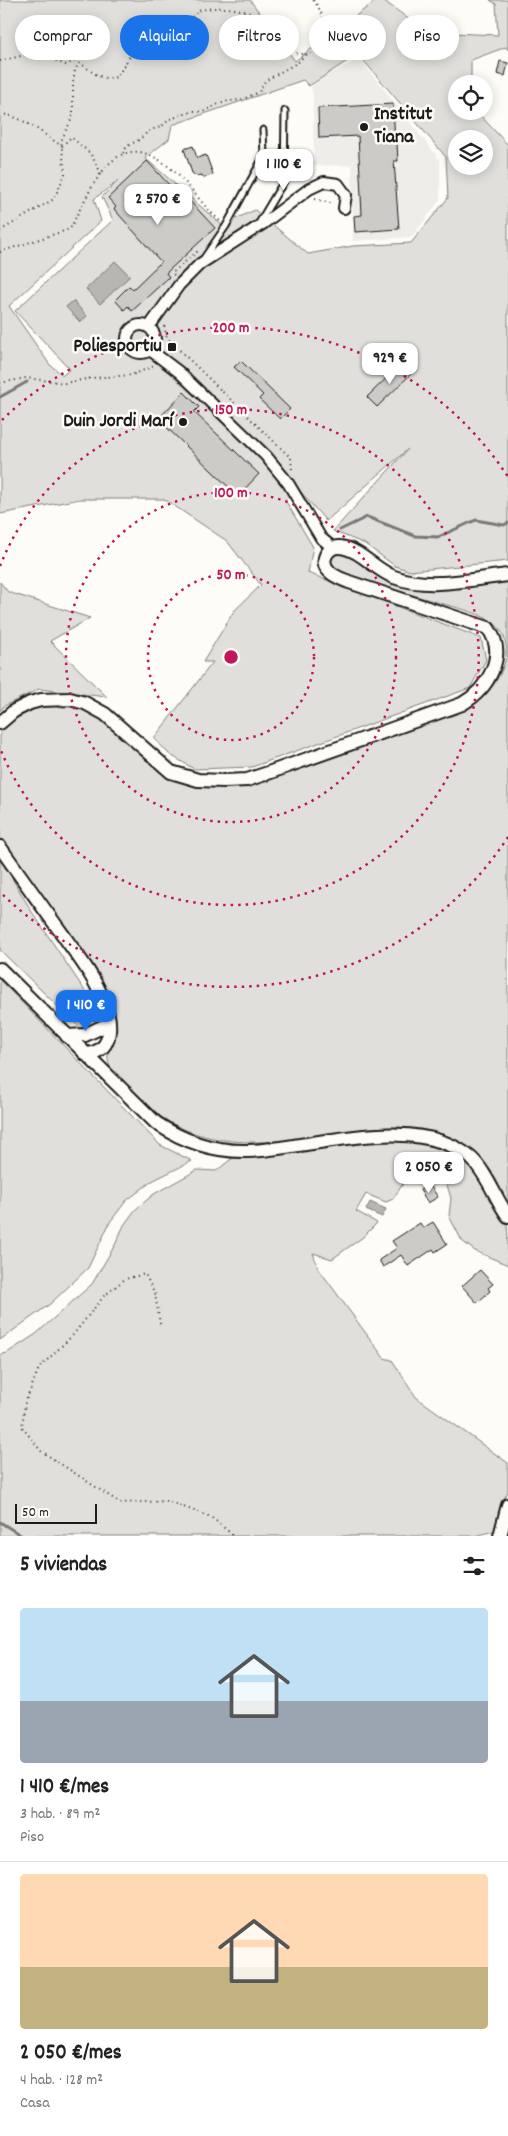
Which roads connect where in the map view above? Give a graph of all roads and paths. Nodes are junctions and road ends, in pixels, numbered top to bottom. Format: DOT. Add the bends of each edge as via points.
graph roads {
  1 [pos="313,0"];
  2 [pos="217,4"];
  3 [pos="258,12"];
  4 [pos="305,54"];
  5 [pos="0,61"];
  6 [pos="79,63"];
  7 [pos="285,111"];
  8 [pos="0,114"];
  9 [pos="263,130"];
  10 [pos="62,146"];
  11 [pos="123,153"];
  12 [pos="101,173"];
  13 [pos="344,208"];
  14 [pos="226,226"];
  15 [pos="256,228"];
  16 [pos="0,231"];
  17 [pos="0,252"];
  18 [pos="200,264"];
  19 [pos="165,320"];
  20 [pos="149,327"];
  21 [pos="150,350"];
  22 [pos="167,361"];
  23 [pos="0,382"];
  24 [pos="292,473"];
  25 [pos="333,548"];
  26 [pos="508,575"];
  27 [pos="0,723"];
  28 [pos="0,848"];
  29 [pos="0,969"];
  30 [pos="108,1024"];
  31 [pos="67,1036"];
  32 [pos="105,1045"];
  33 [pos="86,1054"];
  34 [pos="107,1075"];
  35 [pos="508,1216"];
  36 [pos="160,1324"];
  37 [pos="508,1505"];
  38 [pos="234,1536"];
  39 [pos="500,1536"];
  1 -- 4 [label="path" via="324,21 322,41"];
  2 -- 6 [label="path" via="197,12 160,50 132,53 117,77 106,80"];
  3 -- 4 [label="path" via="277,25 291,41 295,53"];
  4 -- 11 [label="path" via="300,61 265,81 259,92 203,112 194,111 170,119 127,146"];
  5 -- 6 [label="path" via="41,51 66,65 74,61"];
  6 -- 10 [label="path" via="73,83 73,116 64,131"];
  7 -- 15 [label="lane" via="284,181"];
  8 -- 10 [label="path" via="30,125"];
  9 -- 14 [label="lane" via="264,156"];
  10 -- 12 [label="path" via="71,137 90,153"];
  10 -- 16 [label="path" via="65,174 54,199"];
  11 -- 12 [label="path" via="110,161"];
  11 -- 14 [label="path" via="139,151 163,162"];
  12 -- 17 [label="path" via="70,229"];
  13 -- 15 [label="street" via="346,195 342,187 334,182 324,182 294,199"];
  14 -- 18 [label="lane"];
  15 -- 18 [label="street"];
  18 -- 20 [label="street" via="179,285"];
  19 -- 24 [label="path" via="166,338 291,458"];
  20 -- 21 [label="street" via="155,339"];
  20 -- 21 [label="street" via="135,327 127,339 136,352"];
  21 -- 22 [label="street"];
  22 -- 23 [label="path" via="132,375 65,383 26,378"];
  22 -- 25 [label="street" via="266,456 288,483 321,538"];
  25 -- 26 [label="street" via="350,550 388,574 414,582"];
  25 -- 27 [label="street" via="326,555 325,564 334,575 480,624 495,634 500,653 489,683 462,704 246,780 198,780 171,772 105,714 70,699 53,698 30,703"];
  28 -- 30 [label="street" via="94,981 106,1009"];
  29 -- 31 [label="street"];
  30 -- 31 [label="street" via="85,1035"];
  30 -- 32 [label="street" via="109,1038"];
  30 -- 33 [label="street"];
  31 -- 33 [label="street"];
  32 -- 33 [label="street" via="92,1054"];
  32 -- 34 [label="street"];
  33 -- 34 [label="street"];
  34 -- 35 [label="street" via="156,1122 176,1136 215,1148 248,1151 373,1135 407,1135 457,1148 479,1168"];
  36 -- 38 [label="path" via="155,1294 145,1274 125,1279 104,1296 73,1335 38,1368 25,1403 22,1427 41,1450 120,1503 166,1501 211,1517"];
  37 -- 39 [label="street"];
}
